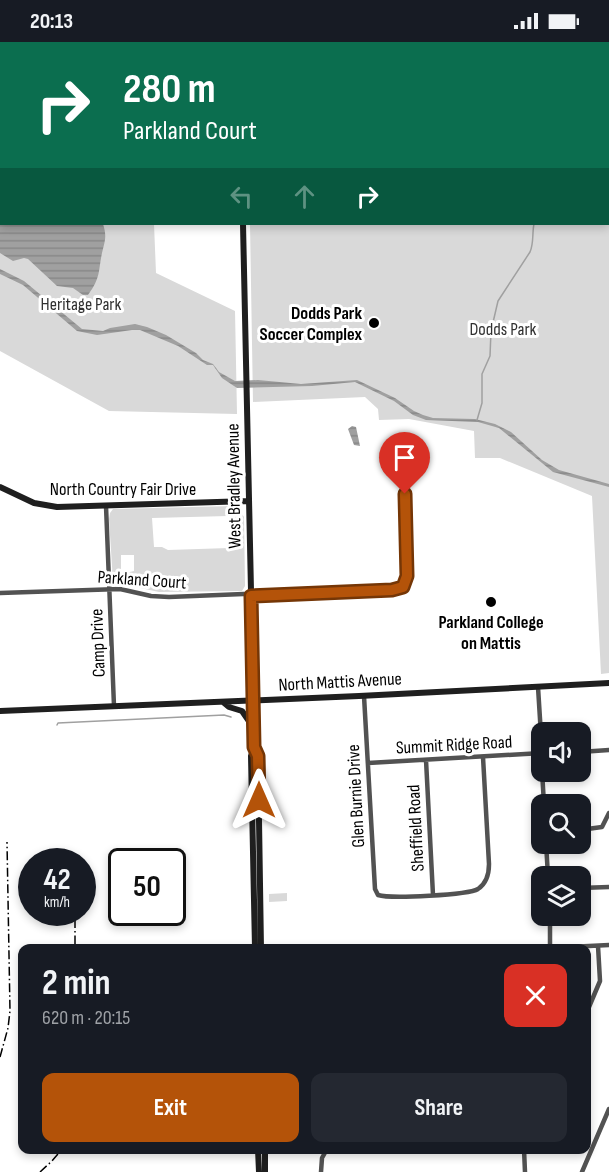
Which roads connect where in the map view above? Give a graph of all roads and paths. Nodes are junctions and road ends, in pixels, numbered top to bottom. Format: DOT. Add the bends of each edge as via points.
graph roads {
  1 [pos="243,225"];
  2 [pos="0,487"];
  3 [pos="405,494"];
  4 [pos="249,501"];
  5 [pos="106,506"];
  6 [pos="109,589"];
  7 [pos="0,593"];
  8 [pos="251,596"];
  9 [pos="609,683"];
  10 [pos="538,687"];
  11 [pos="364,696"];
  12 [pos="253,700"];
  13 [pos="223,702"];
  14 [pos="114,706"];
  15 [pos="0,711"];
  16 [pos="540,722"];
  17 [pos="254,728"];
  18 [pos="254,747"];
  19 [pos="609,750"];
  20 [pos="591,751"];
  21 [pos="531,753"];
  22 [pos="483,757"];
  23 [pos="426,760"];
  24 [pos="368,763"];
  25 [pos="609,813"];
  26 [pos="591,828"];
  27 [pos="609,887"];
  28 [pos="591,888"];
  29 [pos="433,895"];
  30 [pos="550,926"];
  31 [pos="255,944"];
  32 [pos="261,944"];
  33 [pos="550,944"];
  34 [pos="609,945"];
  35 [pos="591,946"];
  36 [pos="598,946"];
  37 [pos="591,1002"];
  38 [pos="609,1109"];
  39 [pos="591,1151"];
  40 [pos="258,1154"];
  41 [pos="265,1154"];
  42 [pos="324,1154"];
  43 [pos="524,1154"];
  44 [pos="590,1154"];
  45 [pos="259,1172"];
  46 [pos="265,1172"];
  47 [pos="321,1172"];
  48 [pos="525,1172"];
  49 [pos="582,1172"];
  1 -- 4 [label="main road, West Bradley Avenue"];
  2 -- 5 [label="main road, North Country Fair Drive" via="45,505"];
  3 -- 8 [label="street, Parkland Court" via="407,576 403,587"];
  4 -- 5 [label="main road, North Country Fair Drive"];
  4 -- 8 [label="main road, West Bradley Avenue"];
  5 -- 6 [label="street, Camp Drive"];
  6 -- 7 [label="street, Parkland Court"];
  6 -- 8 [label="street, Parkland Court" via="158,597"];
  6 -- 14 [label="street, Camp Drive"];
  8 -- 12 [label="main road, West Bradley Avenue"];
  9 -- 10 [label="main road, North Mattis Avenue"];
  10 -- 11 [label="main road, North Mattis Avenue"];
  10 -- 16 [label="street"];
  11 -- 12 [label="main road, North Mattis Avenue"];
  11 -- 24 [label="street, Glen Burnie Drive"];
  12 -- 13 [label="main road, North Mattis Avenue"];
  12 -- 17 [label="main road, West Bradley Avenue"];
  13 -- 14 [label="main road, North Mattis Avenue"];
  13 -- 17 [label="main road" via="242,711"];
  14 -- 15 [label="main road, North Mattis Avenue"];
  17 -- 18 [label="main road, West Bradley Avenue"];
  18 -- 31 [label="main road, West Bradley Avenue" via="251,756"];
  18 -- 32 [label="main road, West Bradley Avenue" via="258,756"];
  19 -- 20 [label="street"];
  21 -- 22 [label="street, Summit Ridge Road"];
  22 -- 23 [label="street, Summit Ridge Road"];
  22 -- 29 [label="street" via="488,876 480,888 470,892"];
  23 -- 24 [label="street, Summit Ridge Road"];
  23 -- 29 [label="street, Sheffield Road"];
  24 -- 29 [label="street, Glen Burnie Drive" via="377,894"];
  25 -- 26 [label="street" via="602,827"];
  27 -- 28 [label="street"];
  30 -- 33 [label="street"];
  34 -- 36 [label="street"];
  35 -- 36 [label="street"];
  36 -- 37 [label="street" via="600,981"];
  38 -- 39 [label="street"];
  40 -- 45 [label="main road"];
  41 -- 46 [label="main road"];
  42 -- 47 [label="street"];
  43 -- 48 [label="street"];
  44 -- 49 [label="street"];
}
